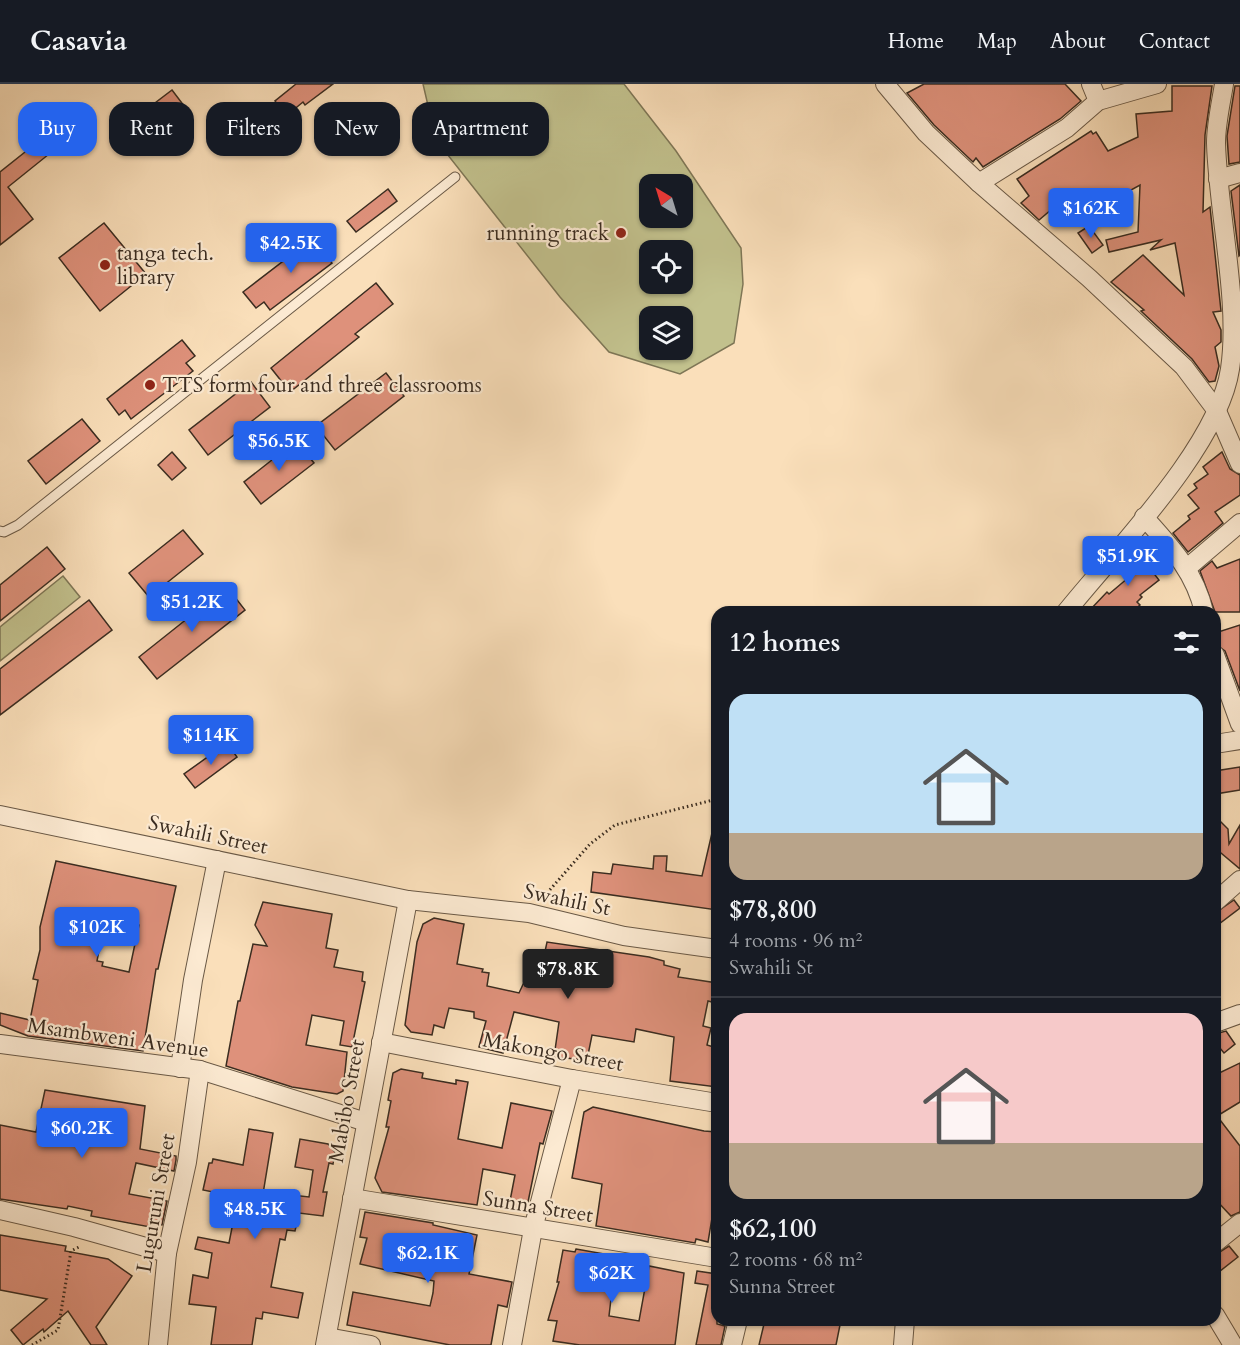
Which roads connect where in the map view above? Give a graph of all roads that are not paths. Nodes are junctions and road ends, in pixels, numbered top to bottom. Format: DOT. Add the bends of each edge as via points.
graph roads {
  1 [pos="885,84"];
  2 [pos="1157,84"];
  3 [pos="1224,84"];
  4 [pos="1094,92"];
  5 [pos="1240,173"];
  6 [pos="455,177"];
  7 [pos="1218,179"];
  8 [pos="979,183"];
  9 [pos="1232,392"];
  10 [pos="1217,411"];
  11 [pos="1240,464"];
  12 [pos="1144,517"];
  13 [pos="1240,523"];
  14 [pos="0,531"];
  15 [pos="1187,568"];
  16 [pos="1071,606"];
  17 [pos="1203,606"];
  18 [pos="1221,672"];
  19 [pos="1240,724"];
  20 [pos="1240,740"];
  21 [pos="1221,743"];
  22 [pos="0,815"];
  23 [pos="217,860"];
  24 [pos="1240,880"];
  25 [pos="1221,897"];
  26 [pos="408,900"];
  27 [pos="711,948"];
  28 [pos="1240,1014"];
  29 [pos="1221,1021"];
  30 [pos="381,1042"];
  31 [pos="0,1044"];
  32 [pos="180,1068"];
  33 [pos="200,1070"];
  34 [pos="572,1079"];
  35 [pos="711,1102"];
  36 [pos="366,1122"];
  37 [pos="352,1198"];
  38 [pos="0,1210"];
  39 [pos="1240,1223"];
  40 [pos="533,1229"];
  41 [pos="1221,1238"];
  42 [pos="167,1252"];
  43 [pos="711,1257"];
  44 [pos="1221,1325"];
  45 [pos="737,1326"];
  46 [pos="905,1326"];
  47 [pos="326,1341"];
  48 [pos="158,1345"];
  49 [pos="371,1345"];
  50 [pos="512,1345"];
  51 [pos="732,1345"];
  52 [pos="903,1345"];
  53 [pos="1233,1345"];
  1 -- 8 [label="street" via="926,133"];
  2 -- 4 [label="street"];
  3 -- 7 [label="street" via="1216,139"];
  4 -- 8 [label="street" via="1067,128"];
  5 -- 7 [label="street"];
  6 -- 14 [label="lane" via="18,525"];
  7 -- 9 [label="street" via="1232,321"];
  8 -- 10 [label="street" via="1175,359"];
  9 -- 10 [label="street"];
  10 -- 11 [label="street"];
  10 -- 12 [label="street" via="1194,453"];
  12 -- 15 [label="street"];
  12 -- 16 [label="street"];
  13 -- 15 [label="street"];
  15 -- 17 [label="street"];
  18 -- 19 [label="street"];
  20 -- 21 [label="street"];
  22 -- 23 [label="street, Swahili Street"];
  23 -- 26 [label="street, Swahili Street"];
  23 -- 32 [label="street"];
  24 -- 25 [label="street"];
  26 -- 27 [label="street, Swahili St" via="529,913 624,936"];
  26 -- 30 [label="street, Mabibo Street"];
  28 -- 29 [label="street"];
  30 -- 34 [label="street, Makongo Street"];
  30 -- 36 [label="street, Mabibo Street"];
  31 -- 32 [label="street, Msambweni Avenue"];
  32 -- 33 [label="street, Msambweni Avenue"];
  33 -- 36 [label="street, Msambweni Avenue"];
  33 -- 42 [label="street, Luguruni Street" via="187,1162"];
  34 -- 35 [label="street, Makongo Street"];
  34 -- 40 [label="street"];
  36 -- 37 [label="street, Mabibo Street"];
  37 -- 40 [label="street, Sunna Street"];
  37 -- 47 [label="street, Mabibo Street"];
  38 -- 42 [label="street"];
  39 -- 41 [label="street"];
  40 -- 43 [label="street, Sunna Street"];
  40 -- 50 [label="street"];
  42 -- 48 [label="street, Luguruni Street"];
  44 -- 53 [label="street"];
  45 -- 51 [label="street"];
  46 -- 52 [label="street"];
  47 -- 49 [label="street"];
}
